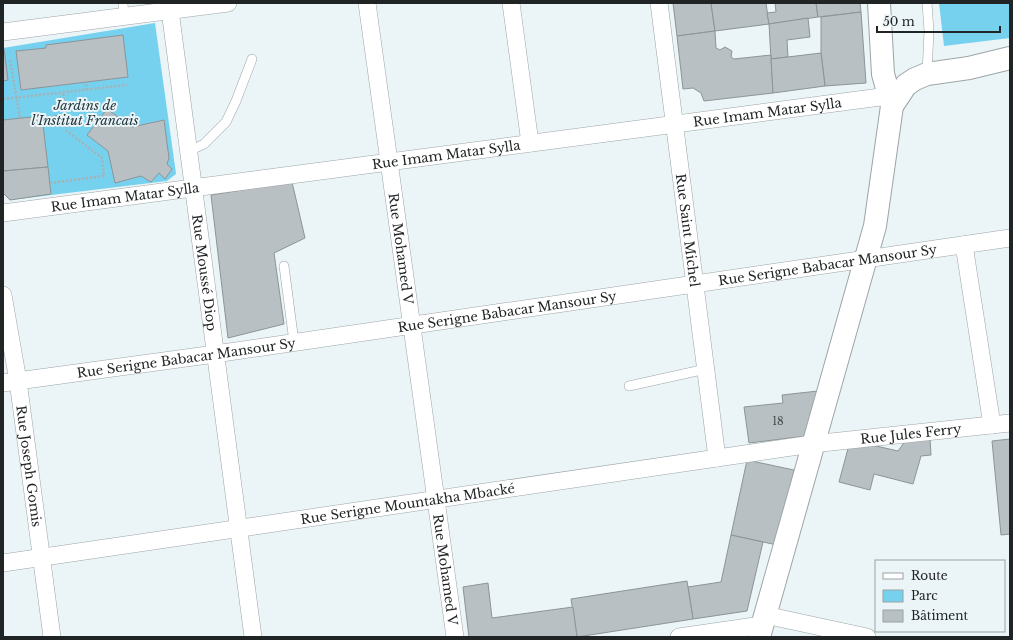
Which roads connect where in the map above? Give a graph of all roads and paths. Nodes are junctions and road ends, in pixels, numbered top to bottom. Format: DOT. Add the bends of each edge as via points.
graph roads {
  1 [pos="228,3"];
  2 [pos="367,3"];
  3 [pos="511,3"];
  4 [pos="659,3"];
  5 [pos="879,3"];
  6 [pos="927,3"];
  7 [pos="169,7"];
  8 [pos="124,10"];
  9 [pos="3,32"];
  10 [pos="1010,58"];
  11 [pos="252,59"];
  12 [pos="10,60"];
  13 [pos="969,68"];
  14 [pos="1010,69"];
  15 [pos="927,74"];
  16 [pos="86,84"];
  17 [pos="127,85"];
  18 [pos="87,90"];
  19 [pos="63,92"];
  20 [pos="16,97"];
  21 [pos="3,99"];
  22 [pos="890,101"];
  23 [pos="20,118"];
  24 [pos="674,124"];
  25 [pos="530,143"];
  26 [pos="189,151"];
  27 [pos="389,162"];
  28 [pos="50,183"];
  29 [pos="194,188"];
  30 [pos="3,213"];
  31 [pos="1010,238"];
  32 [pos="964,245"];
  33 [pos="865,259"];
  34 [pos="284,266"];
  35 [pos="695,283"];
  36 [pos="3,295"];
  37 [pos="412,324"];
  38 [pos="294,342"];
  39 [pos="216,354"];
  40 [pos="706,369"];
  41 [pos="10,382"];
  42 [pos="629,386"];
  43 [pos="1010,423"];
  44 [pos="992,425"];
  45 [pos="812,444"];
  46 [pos="717,458"];
  47 [pos="436,499"];
  48 [pos="239,528"];
  49 [pos="42,558"];
  50 [pos="3,563"];
  51 [pos="762,626"];
  52 [pos="52,637"];
  53 [pos="253,637"];
  54 [pos="455,637"];
  55 [pos="679,637"];
  56 [pos="868,637"];
  1 -- 7 [label="street"];
  2 -- 27 [label="street, Rue Mohamed V"];
  3 -- 25 [label="street"];
  4 -- 24 [label="street, Rue Saint Michel"];
  5 -- 22 [label="street" via="883,74"];
  6 -- 15 [label="lane"];
  7 -- 8 [label="street"];
  7 -- 26 [label="street, Rue Moussé Diop"];
  8 -- 9 [label="street"];
  10 -- 13 [label="street"];
  11 -- 26 [label="lane" via="226,122 204,144"];
  12 -- 20 [label="path"];
  13 -- 14 [label="street"];
  13 -- 15 [label="street"];
  15 -- 22 [label="street" via="906,85"];
  16 -- 18 [label="path"];
  17 -- 18 [label="path"];
  18 -- 19 [label="path"];
  19 -- 20 [label="path"];
  19 -- 28 [label="path" via="67,131 102,158 104,176"];
  20 -- 21 [label="path"];
  20 -- 23 [label="path"];
  22 -- 24 [label="street, Rue Imam Matar Sylla"];
  22 -- 33 [label="street" via="875,226"];
  24 -- 25 [label="street, Rue Imam Matar Sylla"];
  24 -- 35 [label="street, Rue Saint Michel"];
  25 -- 27 [label="street, Rue Imam Matar Sylla"];
  26 -- 29 [label="street, Rue Moussé Diop"];
  27 -- 29 [label="street, Rue Imam Matar Sylla"];
  27 -- 37 [label="street, Rue Mohamed V"];
  29 -- 30 [label="street, Rue Imam Matar Sylla"];
  29 -- 39 [label="street, Rue Moussé Diop"];
  31 -- 32 [label="street, Rue Serigne Babacar Mansour Sy"];
  32 -- 33 [label="street, Rue Serigne Babacar Mansour Sy"];
  32 -- 44 [label="street"];
  33 -- 35 [label="street, Rue Serigne Babacar Mansour Sy"];
  33 -- 45 [label="street"];
  34 -- 38 [label="lane"];
  35 -- 37 [label="street, Rue Serigne Babacar Mansour Sy"];
  35 -- 40 [label="street, Rue Saint Michel"];
  36 -- 41 [label="street, Rue Joseph Gomis"];
  37 -- 38 [label="street, Rue Serigne Babacar Mansour Sy"];
  37 -- 47 [label="street, Rue Mohamed V"];
  38 -- 39 [label="street, Rue Serigne Babacar Mansour Sy"];
  39 -- 41 [label="street, Rue Serigne Babacar Mansour Sy"];
  39 -- 48 [label="street, Rue Moussé Diop"];
  40 -- 42 [label="lane"];
  40 -- 46 [label="street, Rue Saint Michel"];
  41 -- 49 [label="street, Rue Joseph Gomis"];
  43 -- 44 [label="street, Rue Jules Ferry"];
  44 -- 45 [label="street, Rue Jules Ferry"];
  45 -- 46 [label="street, Rue Serigne Mountakha Mbacké"];
  45 -- 51 [label="street"];
  46 -- 47 [label="street, Rue Serigne Mountakha Mbacké"];
  47 -- 48 [label="street, Rue Serigne Mountakha Mbacké"];
  47 -- 54 [label="street, Rue Mohamed V"];
  48 -- 49 [label="street, Rue Serigne Mountakha Mbacké"];
  48 -- 53 [label="street, Rue Moussé Diop"];
  49 -- 50 [label="street, Rue Serigne Mountakha Mbacké"];
  49 -- 52 [label="street, Rue Joseph Gomis"];
  51 -- 55 [label="street"];
  51 -- 56 [label="street"];
}
